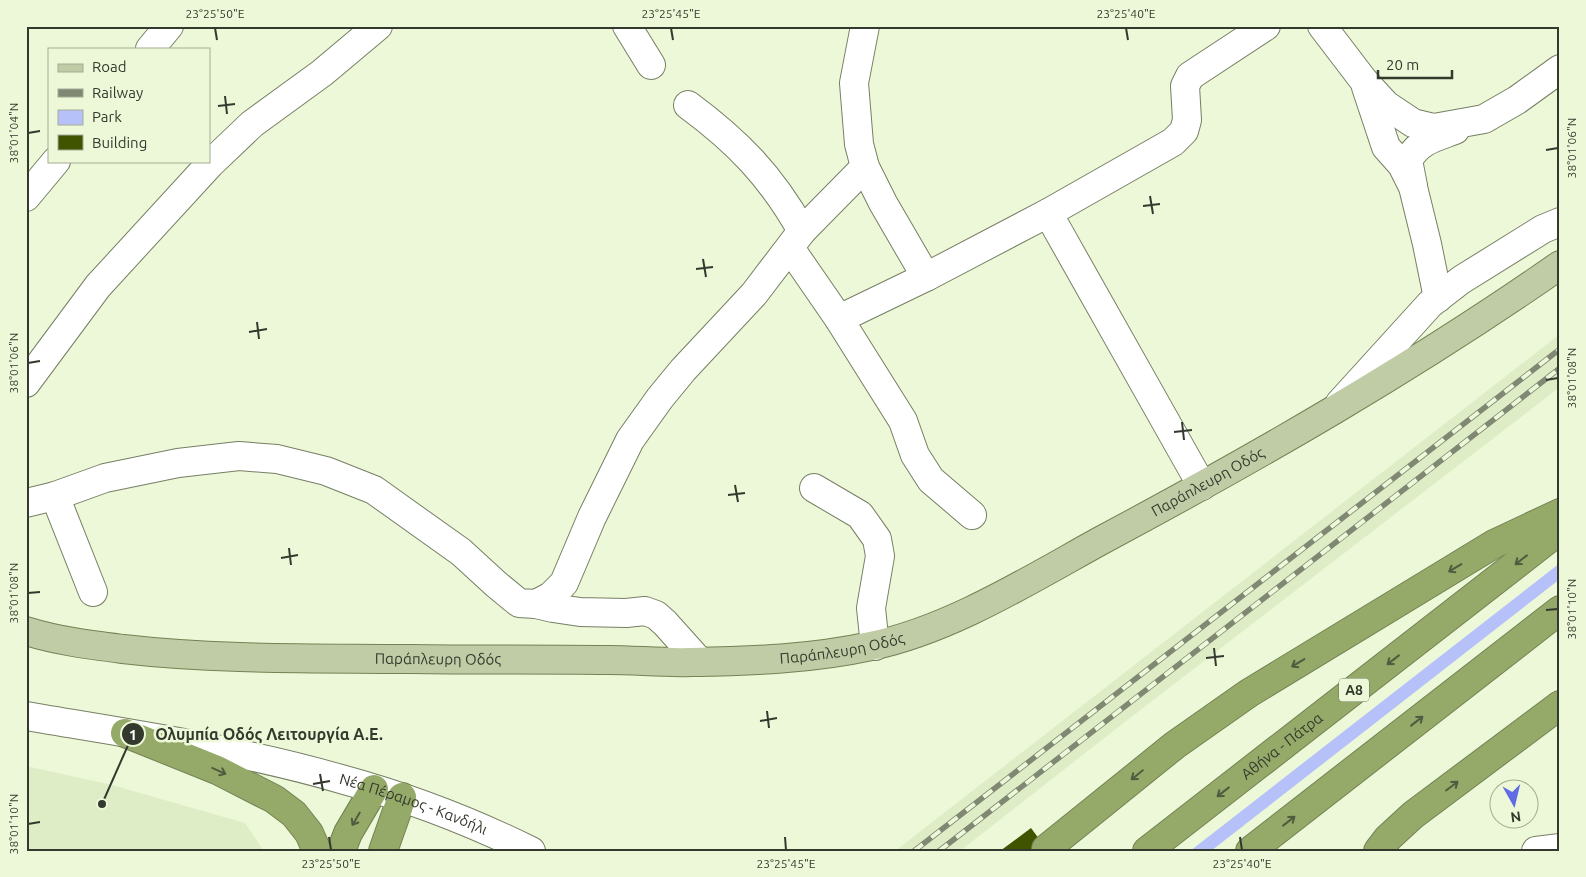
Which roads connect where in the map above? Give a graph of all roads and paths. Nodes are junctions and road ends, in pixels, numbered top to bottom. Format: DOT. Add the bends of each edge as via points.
graph roads {
  1 [pos="169,26"];
  2 [pos="378,26"];
  3 [pos="627,26"];
  4 [pos="865,26"];
  5 [pos="1266,26"];
  6 [pos="1322,26"];
  7 [pos="151,48"];
  8 [pos="651,65"];
  9 [pos="1560,70"];
  10 [pos="1364,81"];
  11 [pos="688,105"];
  12 [pos="1484,119"];
  13 [pos="55,162"];
  14 [pos="865,166"];
  15 [pos="1413,187"];
  16 [pos="26,197"];
  17 [pos="1048,213"];
  18 [pos="1560,222"];
  19 [pos="796,239"];
  20 [pos="1560,265"];
  21 [pos="926,277"];
  22 [pos="1438,298"];
  23 [pos="839,319"];
  24 [pos="26,383"];
  25 [pos="1334,410"];
  26 [pos="1202,486"];
  27 [pos="814,488"];
  28 [pos="54,496"];
  29 [pos="26,503"];
  30 [pos="1560,513"];
  31 [pos="972,515"];
  32 [pos="1560,530"];
  33 [pos="92,592"];
  34 [pos="536,604"];
  35 [pos="1560,610"];
  36 [pos="26,631"];
  37 [pos="875,646"];
  38 [pos="700,662"];
  39 [pos="1560,705"];
  40 [pos="26,716"];
  41 [pos="125,733"];
  42 [pos="374,789"];
  43 [pos="402,797"];
  44 [pos="1560,848"];
  45 [pos="1046,849"];
  46 [pos="317,851"];
  47 [pos="341,851"];
  48 [pos="383,851"];
  49 [pos="532,851"];
  50 [pos="1147,851"];
  51 [pos="1250,851"];
  52 [pos="1378,851"];
  53 [pos="1536,851"];
  1 -- 7 [label="street"];
  2 -- 24 [label="street" via="322,73 252,124 210,164 98,286"];
  3 -- 8 [label="street"];
  4 -- 14 [label="street" via="854,84 859,144"];
  5 -- 17 [label="street" via="1190,76 1185,86 1187,120 1184,131 1173,142"];
  6 -- 10 [label="street"];
  9 -- 12 [label="street"];
  10 -- 12 [label="street" via="1386,105 1413,123 1434,128"];
  10 -- 15 [label="street" via="1386,147 1402,165"];
  11 -- 19 [label="street" via="739,146 758,167 786,202"];
  12 -- 15 [label="street" via="1428,140 1416,148 1408,160"];
  13 -- 16 [label="street"];
  14 -- 19 [label="street"];
  14 -- 21 [label="street"];
  15 -- 22 [label="street"];
  17 -- 21 [label="street"];
  17 -- 26 [label="street"];
  18 -- 22 [label="street" via="1543,229 1461,280"];
  19 -- 23 [label="street"];
  19 -- 34 [label="street" via="754,294 683,370 630,440 564,583 551,596"];
  20 -- 25 [label="main road, Παράπλευρη Οδός" via="1478,321"];
  21 -- 23 [label="street"];
  22 -- 25 [label="street"];
  23 -- 31 [label="street" via="904,421 915,455 930,480"];
  25 -- 26 [label="main road, Παράπλευρη Οδός"];
  26 -- 37 [label="main road, Παράπλευρη Οδός" via="971,609 919,632"];
  27 -- 37 [label="street" via="860,515 876,539 880,556 871,608"];
  28 -- 29 [label="street"];
  28 -- 33 [label="street"];
  28 -- 34 [label="street" via="105,478 178,463 239,456 277,458 326,471 374,490 460,552 520,603"];
  30 -- 45 [label="highway, one-way" via="1494,544 1250,693 1175,745"];
  32 -- 50 [label="highway, Αθήνα - Πάτρα / Α8, one-way"];
  34 -- 38 [label="street" via="580,612 645,611 665,623"];
  51 -- 35 [label="highway, one-way"];
  36 -- 38 [label="main road, Παράπλευρη Οδός" via="100,646 195,655"];
  37 -- 38 [label="main road, Παράπλευρη Οδός" via="793,658"];
  52 -- 39 [label="highway, one-way" via="1412,815"];
  40 -- 41 [label="street, Νέα Πέραμος - Κανδήλι"];
  41 -- 42 [label="street, Νέα Πέραμος - Κανδήλι" via="210,748"];
  41 -- 46 [label="highway, one-way" via="217,770 274,799 294,814"];
  42 -- 43 [label="street, Νέα Πέραμος - Κανδήλι"];
  42 -- 47 [label="highway, one-way"];
  43 -- 48 [label="highway"];
  43 -- 49 [label="street, Νέα Πέραμος - Κανδήλι" via="494,832"];
  44 -- 53 [label="street"];
}
